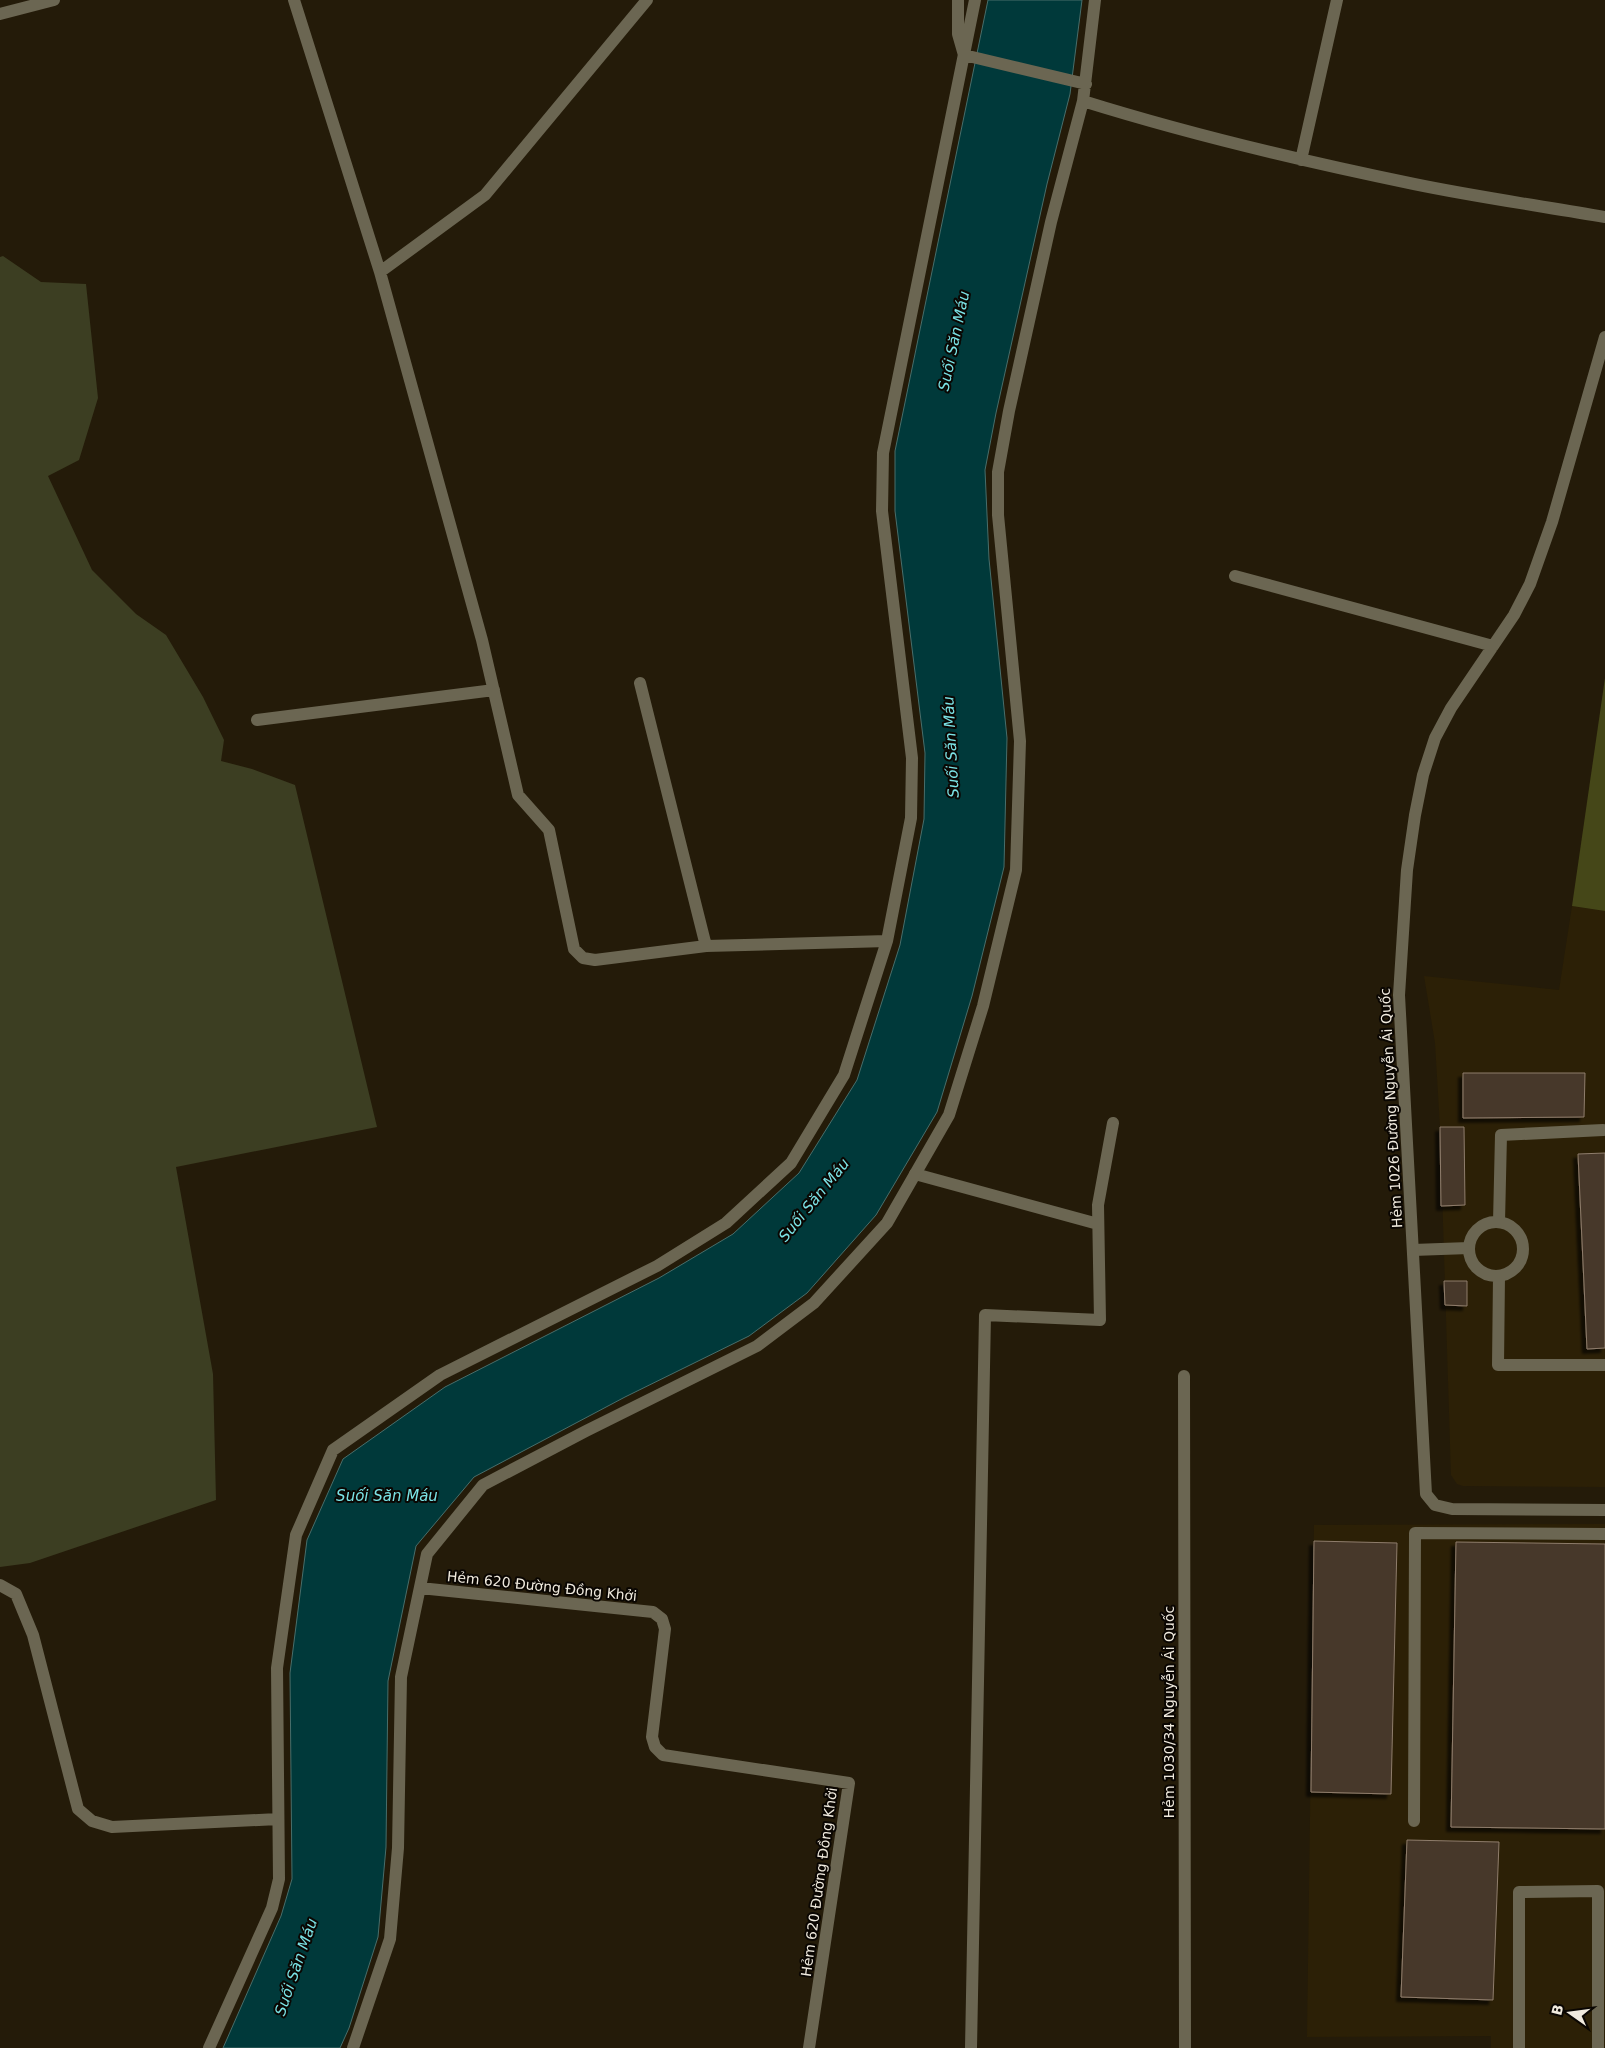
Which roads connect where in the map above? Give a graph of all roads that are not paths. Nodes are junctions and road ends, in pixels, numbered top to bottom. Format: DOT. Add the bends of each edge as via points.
graph roads {
  1 [pos="54,0"];
  2 [pos="294,0"];
  3 [pos="647,0"];
  4 [pos="958,0"];
  5 [pos="975,0"];
  6 [pos="1095,0"];
  7 [pos="1336,0"];
  8 [pos="0,14"];
  9 [pos="964,55"];
  10 [pos="1086,84"];
  11 [pos="1082,101"];
  12 [pos="1301,160"];
  13 [pos="1605,217"];
  14 [pos="380,272"];
  15 [pos="1605,337"];
  16 [pos="1235,576"];
  17 [pos="1493,646"];
  18 [pos="640,683"];
  19 [pos="494,690"];
  20 [pos="257,720"];
  21 [pos="887,941"];
  22 [pos="706,946"];
  23 [pos="1113,1123"];
  24 [pos="1603,1130"];
  25 [pos="915,1174"];
  26 [pos="1499,1222"];
  27 [pos="1098,1224"];
  28 [pos="1469,1248"];
  29 [pos="1413,1250"];
  30 [pos="1499,1276"];
  31 [pos="1605,1365"];
  32 [pos="1184,1376"];
  33 [pos="1605,1510"];
  34 [pos="1605,1534"];
  35 [pos="0,1586"];
  36 [pos="420,1588"];
  37 [pos="278,1819"];
  38 [pos="1414,1821"];
  39 [pos="209,2048"];
  40 [pos="353,2048"];
  41 [pos="809,2048"];
  42 [pos="971,2048"];
  43 [pos="1185,2048"];
  44 [pos="1519,2048"];
  45 [pos="1598,2048"];
  1 -- 8 [label="street"];
  2 -- 14 [label="street"];
  3 -- 14 [label="street" via="485,195"];
  4 -- 9 [label="street" via="958,34"];
  5 -- 9 [label="street"];
  6 -- 10 [label="street"];
  7 -- 12 [label="street"];
  9 -- 10 [label="street"];
  9 -- 21 [label="street" via="883,452 882,511 912,758 910,818"];
  10 -- 11 [label="street"];
  11 -- 12 [label="street" via="1168,127"];
  11 -- 25 [label="street" via="1051,222 998,472 998,515 1020,741 1016,870 983,1006 949,1115"];
  12 -- 13 [label="street"];
  14 -- 19 [label="street"];
  15 -- 17 [label="street, Hẻm 1026 Đường Nguyễn Ái Quốc" via="1542,554 1514,615"];
  16 -- 17 [label="street"];
  17 -- 29 [label="street, Hẻm 1026 Đường Nguyễn Ái Quốc" via="1450,708 1435,738 1421,783 1407,870 1399,995"];
  18 -- 22 [label="street"];
  19 -- 20 [label="street"];
  19 -- 22 [label="street" via="518,795 549,830 574,949 583,958 595,960"];
  21 -- 22 [label="street"];
  21 -- 37 [label="street" via="844,1075 791,1163 726,1223 657,1266 440,1376 333,1450 296,1535 277,1668"];
  23 -- 27 [label="street" via="1098,1205"];
  24 -- 26 [label="street" via="1501,1135"];
  25 -- 27 [label="street"];
  25 -- 36 [label="street" via="887,1223 814,1304 757,1346 483,1485 427,1554"];
  26 -- 28 [label="street" via="1490,1223 1475,1232"];
  26 -- 30 [label="street" via="1515,1229 1524,1252 1515,1269"];
  27 -- 42 [label="street" via="1100,1320 985,1315"];
  28 -- 29 [label="street"];
  28 -- 30 [label="street" via="1474,1265 1489,1275"];
  29 -- 33 [label="street, Hẻm 1026 Đường Nguyễn Ái Quốc" via="1426,1494 1430,1500 1442,1508 1452,1509"];
  30 -- 31 [label="street" via="1498,1366"];
  32 -- 43 [label="street, Hẻm 1030/34 Nguyễn Ái Quốc"];
  34 -- 38 [label="street" via="1415,1533"];
  35 -- 37 [label="street" via="16,1594 33,1636 78,1809 92,1821 112,1827"];
  36 -- 40 [label="street" via="401,1677 398,1848 390,1939"];
  36 -- 41 [label="street, Hẻm 620 Đường Đồng Khởi" via="653,1612 662,1619 665,1629 652,1737 655,1748 663,1755 849,1783"];
  37 -- 39 [label="street" via="279,1879 272,1908"];
  44 -- 45 [label="street" via="1519,1892 1598,1891"];
}
